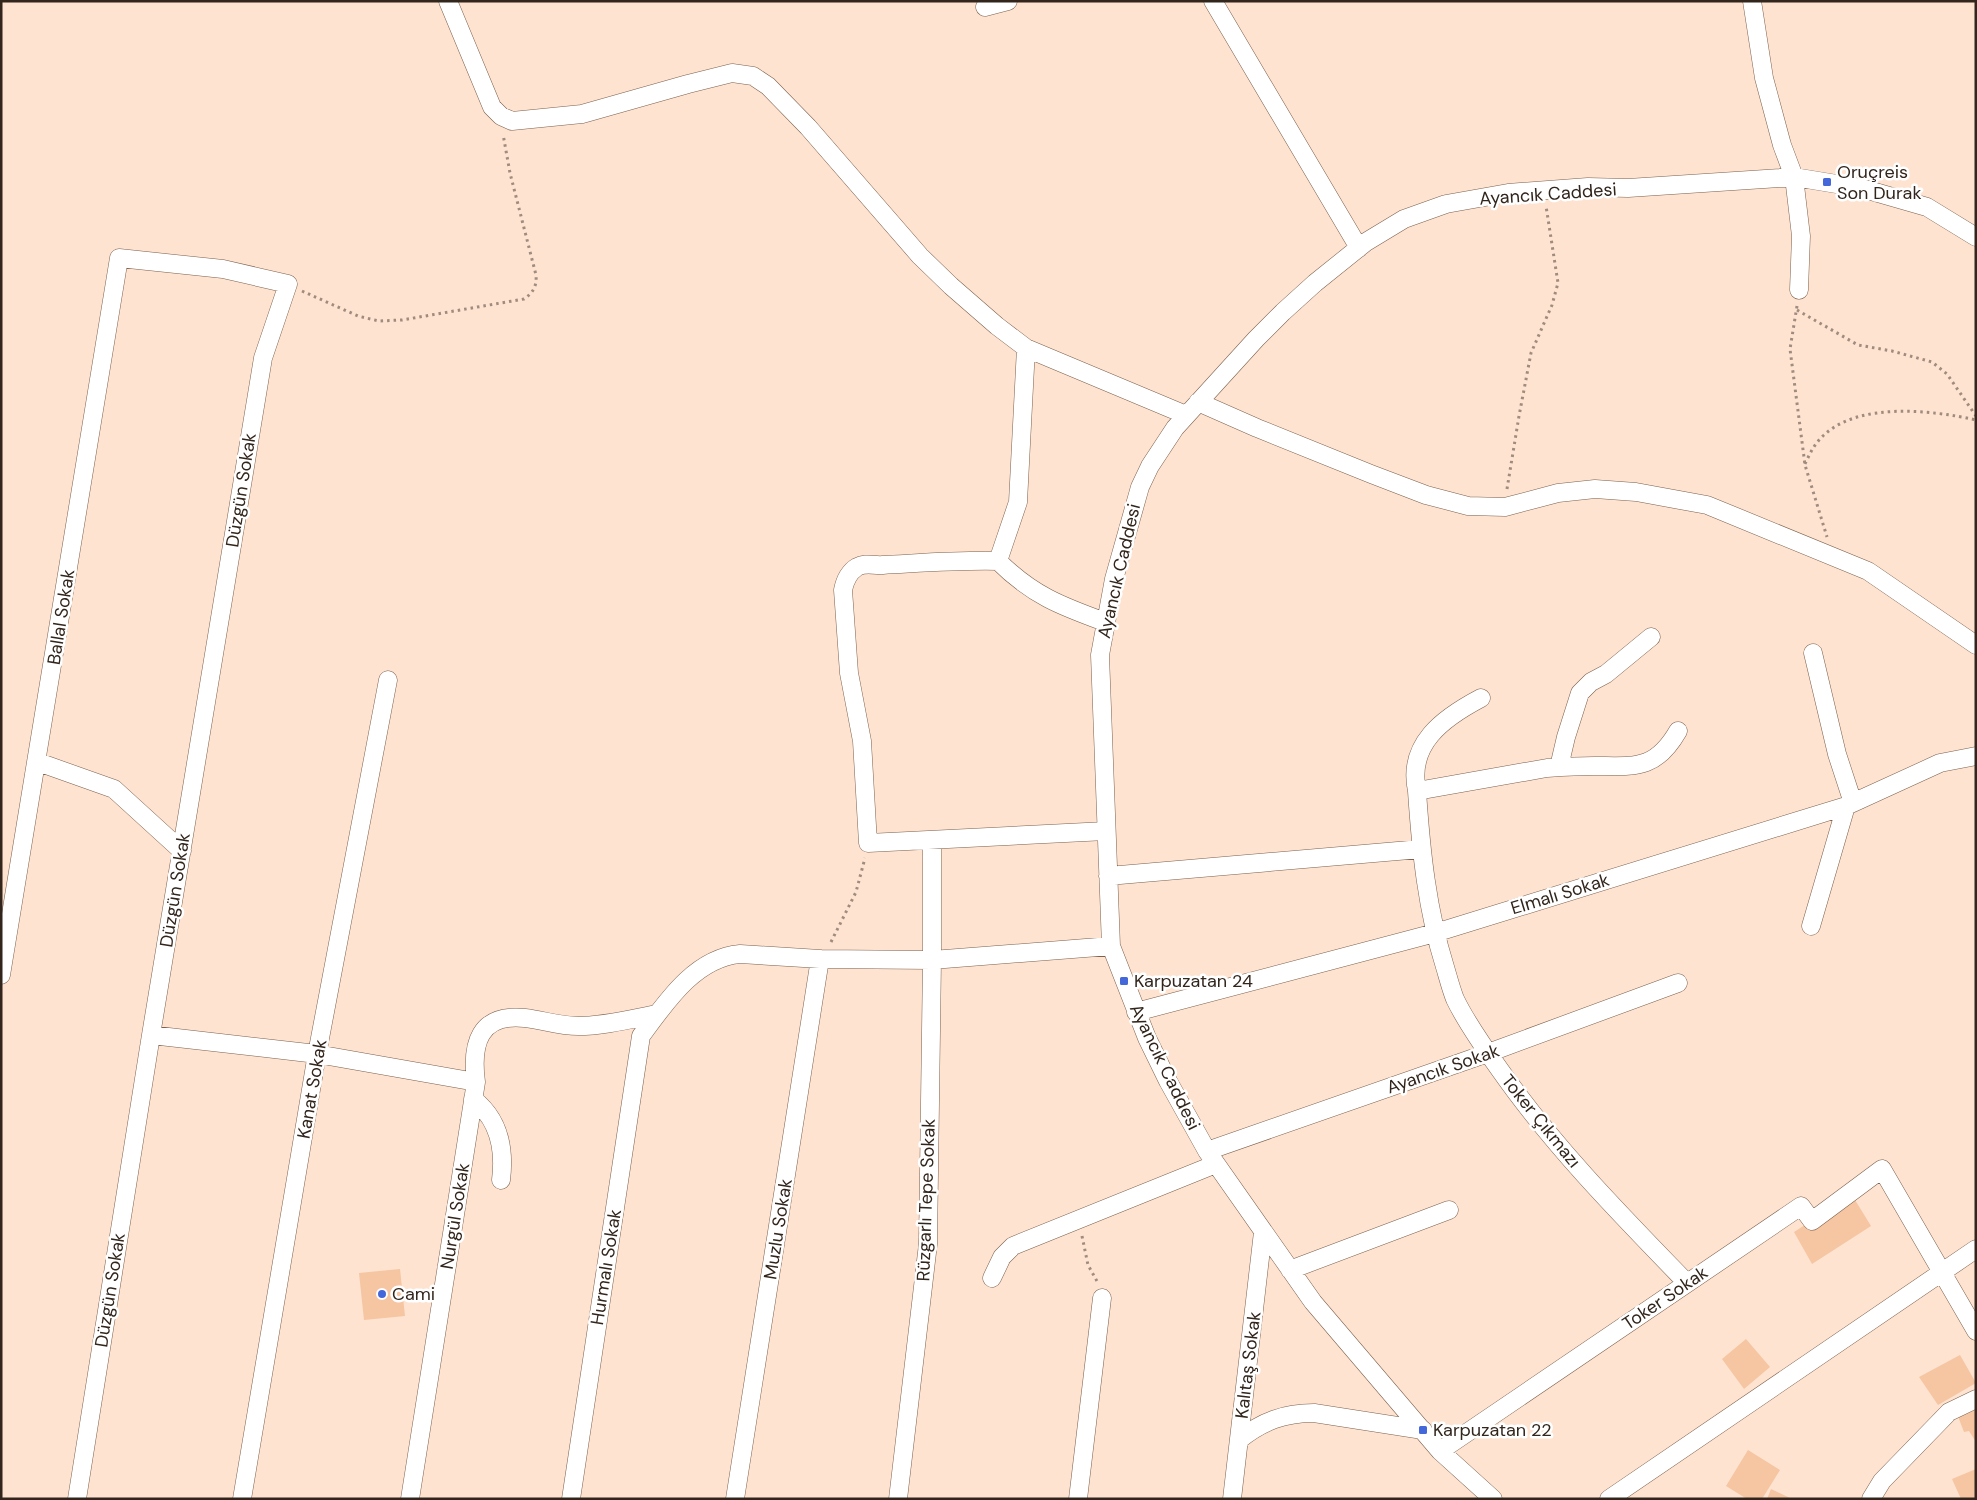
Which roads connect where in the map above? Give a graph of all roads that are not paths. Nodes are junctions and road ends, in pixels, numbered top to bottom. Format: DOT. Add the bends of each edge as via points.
graph roads {
  1 [pos="448,1"];
  2 [pos="1008,1"];
  3 [pos="1213,1"];
  4 [pos="1752,1"];
  5 [pos="985,7"];
  6 [pos="1794,178"];
  7 [pos="1976,237"];
  8 [pos="1359,248"];
  9 [pos="119,258"];
  10 [pos="1799,290"];
  11 [pos="1026,348"];
  12 [pos="1192,408"];
  13 [pos="998,560"];
  14 [pos="1105,622"];
  15 [pos="1651,637"];
  16 [pos="1976,645"];
  17 [pos="1813,654"];
  18 [pos="388,680"];
  19 [pos="1481,698"];
  20 [pos="1678,731"];
  21 [pos="1976,756"];
  22 [pos="38,762"];
  23 [pos="1560,767"];
  24 [pos="1417,791"];
  25 [pos="1850,805"];
  26 [pos="1106,831"];
  27 [pos="932,840"];
  28 [pos="1421,848"];
  29 [pos="182,851"];
  30 [pos="1108,876"];
  31 [pos="1811,926"];
  32 [pos="1435,933"];
  33 [pos="1111,946"];
  34 [pos="820,959"];
  35 [pos="932,960"];
  36 [pos="1,975"];
  37 [pos="1678,982"];
  38 [pos="1136,1012"];
  39 [pos="657,1014"];
  40 [pos="151,1035"];
  41 [pos="1488,1053"];
  42 [pos="317,1054"];
  43 [pos="474,1090"];
  44 [pos="1212,1158"];
  45 [pos="500,1180"];
  46 [pos="1449,1210"];
  47 [pos="1263,1232"];
  48 [pos="1976,1249"];
  49 [pos="1290,1270"];
  50 [pos="1941,1272"];
  51 [pos="992,1278"];
  52 [pos="1687,1283"];
  53 [pos="1102,1298"];
  54 [pos="1974,1324"];
  55 [pos="1976,1399"];
  56 [pos="1423,1430"];
  57 [pos="1239,1440"];
  58 [pos="1440,1451"];
  59 [pos="77,1499"];
  60 [pos="242,1499"];
  61 [pos="410,1499"];
  62 [pos="571,1499"];
  63 [pos="735,1499"];
  64 [pos="898,1499"];
  65 [pos="1078,1499"];
  66 [pos="1232,1499"];
  67 [pos="1493,1499"];
  68 [pos="1609,1499"];
  69 [pos="1871,1499"];
  1 -- 11 [label="street" via="492,107 512,121 582,114 732,73 754,76 808,127 926,262 973,307"];
  2 -- 5 [label="street"];
  3 -- 8 [label="street"];
  4 -- 6 [label="street" via="1772,112"];
  6 -- 7 [label="street, Ayancık Caddesi" via="1861,188 1927,207"];
  6 -- 8 [label="street, Ayancık Caddesi" via="1508,193 1446,204 1404,219"];
  6 -- 10 [label="street" via="1801,236"];
  8 -- 12 [label="street, Ayancık Caddesi" via="1282,312"];
  9 -- 22 [label="street, Ballal Sokak"];
  9 -- 29 [label="street, Düzgün Sokak" via="223,269 288,284 263,358"];
  11 -- 12 [label="street"];
  11 -- 13 [label="street" via="1018,502"];
  12 -- 14 [label="street, Ayancık Caddesi" via="1161,447 1140,487 1121,548"];
  12 -- 16 [label="street" via="1426,494 1468,506 1505,507 1574,490 1616,489 1707,505 1868,571"];
  13 -- 14 [label="street" via="1012,575 1043,597"];
  13 -- 27 [label="street" via="865,564 847,577 844,590 849,673 862,741 868,843"];
  14 -- 26 [label="street, Ayancık Caddesi" via="1100,655"];
  15 -- 23 [label="street" via="1580,693"];
  17 -- 25 [label="street"];
  18 -- 42 [label="street, Kanat Sokak"];
  19 -- 24 [label="street, Toker Çıkmazı" via="1454,713 1426,740 1415,768"];
  20 -- 23 [label="street" via="1663,751 1644,764"];
  21 -- 25 [label="street, Elmalı Sokak" via="1940,763"];
  22 -- 29 [label="street" via="114,789"];
  22 -- 36 [label="street, Ballal Sokak"];
  23 -- 24 [label="street"];
  24 -- 28 [label="street, Toker Çıkmazı"];
  25 -- 31 [label="street"];
  25 -- 32 [label="street, Elmalı Sokak"];
  26 -- 27 [label="street"];
  26 -- 30 [label="street, Ayancık Caddesi"];
  27 -- 35 [label="street, Rüzgarlı Tepe Sokak"];
  28 -- 30 [label="street"];
  28 -- 32 [label="street, Toker Çıkmazı"];
  29 -- 40 [label="street, Düzgün Sokak"];
  30 -- 33 [label="street, Ayancık Caddesi"];
  32 -- 38 [label="street, Elmalı Sokak"];
  32 -- 41 [label="street, Toker Çıkmazı" via="1455,999"];
  33 -- 35 [label="street"];
  33 -- 38 [label="street, Ayancık Caddesi"];
  34 -- 35 [label="street"];
  34 -- 39 [label="street" via="740,954 721,957 702,967"];
  34 -- 63 [label="street, Muzlu Sokak"];
  35 -- 64 [label="street, Rüzgarlı Tepe Sokak" via="928,1244"];
  37 -- 41 [label="street, Ayancık Sokak"];
  38 -- 44 [label="street, Ayancık Caddesi" via="1168,1081"];
  39 -- 43 [label="street, Nurgül Sokak" via="582,1026 523,1017 494,1022 482,1030 477,1040"];
  39 -- 62 [label="street, Hurmalı Sokak" via="641,1036"];
  40 -- 42 [label="street"];
  40 -- 59 [label="street, Düzgün Sokak"];
  41 -- 44 [label="street, Ayancık Sokak"];
  41 -- 52 [label="street, Toker Çıkmazı" via="1513,1088 1608,1201"];
  42 -- 43 [label="street"];
  42 -- 60 [label="street, Kanat Sokak"];
  43 -- 45 [label="street" via="497,1129 502,1152"];
  43 -- 61 [label="street, Nurgül Sokak"];
  44 -- 47 [label="street, Ayancık Caddesi"];
  44 -- 51 [label="street, Ayancık Sokak" via="1084,1218 1013,1246 1002,1258"];
  46 -- 49 [label="street"];
  47 -- 49 [label="street, Ayancık Caddesi"];
  47 -- 57 [label="street, Kalıtaş Sokak"];
  48 -- 50 [label="street"];
  49 -- 56 [label="street, Ayancık Caddesi" via="1313,1302"];
  50 -- 52 [label="street, Toker Sokak" via="1882,1169 1812,1222 1801,1206"];
  50 -- 54 [label="street"];
  50 -- 68 [label="street"];
  52 -- 58 [label="street, Toker Sokak"];
  53 -- 65 [label="street"];
  55 -- 69 [label="street" via="1948,1412 1882,1481"];
  56 -- 57 [label="street" via="1301,1413 1275,1418"];
  56 -- 58 [label="street, Ayancık Caddesi"];
  57 -- 66 [label="street, Kalıtaş Sokak"];
  58 -- 67 [label="street, Ayancık Caddesi"];
}
